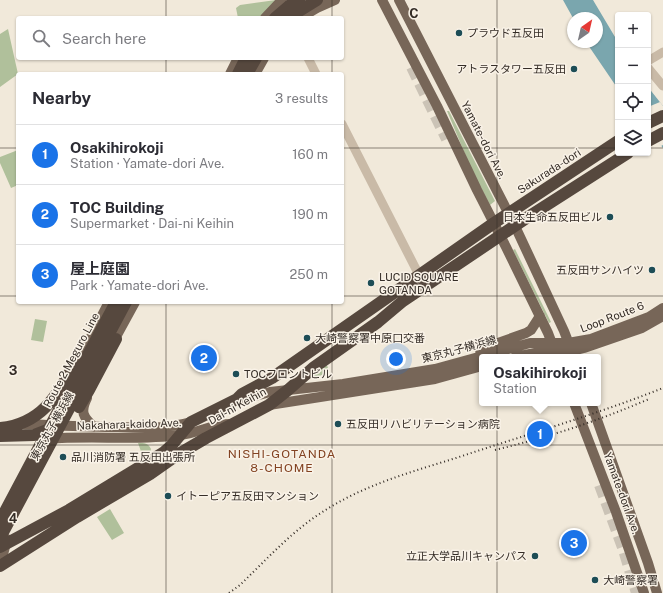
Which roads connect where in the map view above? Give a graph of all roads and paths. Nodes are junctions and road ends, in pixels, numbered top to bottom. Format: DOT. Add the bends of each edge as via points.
graph roads {
  1 [pos="282,0"];
  2 [pos="299,0"];
  3 [pos="317,0"];
  4 [pos="335,0"];
  5 [pos="382,0"];
  6 [pos="399,0"];
  7 [pos="267,16"];
  8 [pos="277,16"];
  9 [pos="291,16"];
  10 [pos="303,16"];
  11 [pos="663,52"];
  12 [pos="651,59"];
  13 [pos="237,60"];
  14 [pos="245,60"];
  15 [pos="255,60"];
  16 [pos="263,60"];
  17 [pos="309,60"];
  18 [pos="231,72"];
  19 [pos="239,72"];
  20 [pos="248,72"];
  21 [pos="256,72"];
  22 [pos="315,72"];
  23 [pos="651,72"];
  24 [pos="663,86"];
  25 [pos="663,116"];
  26 [pos="651,122"];
  27 [pos="344,128"];
  28 [pos="663,134"];
  29 [pos="651,139"];
  30 [pos="615,143"];
  31 [pos="623,156"];
  32 [pos="508,213"];
  33 [pos="494,223"];
  34 [pos="515,226"];
  35 [pos="501,235"];
  36 [pos="419,276"];
  37 [pos="108,304"];
  38 [pos="111,304"];
  39 [pos="115,304"];
  40 [pos="131,304"];
  41 [pos="131,304"];
  42 [pos="132,304"];
  43 [pos="132,304"];
  44 [pos="663,308"];
  45 [pos="540,316"];
  46 [pos="663,316"];
  47 [pos="555,350"];
  48 [pos="571,350"];
  49 [pos="481,354"];
  50 [pos="499,354"];
  51 [pos="530,354"];
  52 [pos="327,357"];
  53 [pos="479,361"];
  54 [pos="479,361"];
  55 [pos="67,382"];
  56 [pos="318,387"];
  57 [pos="288,390"];
  58 [pos="237,399"];
  59 [pos="269,406"];
  60 [pos="575,406"];
  61 [pos="592,406"];
  62 [pos="191,422"];
  63 [pos="0,424"];
  64 [pos="17,424"];
  65 [pos="234,424"];
  66 [pos="46,425"];
  67 [pos="64,426"];
  68 [pos="94,427"];
  69 [pos="0,428"];
  70 [pos="180,435"];
  71 [pos="0,436"];
  72 [pos="154,437"];
  73 [pos="58,438"];
  74 [pos="39,440"];
  75 [pos="0,441"];
  76 [pos="159,455"];
  77 [pos="0,513"];
  78 [pos="0,521"];
  79 [pos="2,543"];
  80 [pos="0,566"];
  81 [pos="644,593"];
  82 [pos="657,593"];
  1 -- 7 [label="main road"];
  2 -- 8 [label="highway"];
  3 -- 9 [label="highway"];
  4 -- 10 [label="main road"];
  5 -- 33 [label="main road"];
  6 -- 32 [label="main road, Yamate-dori Ave."];
  11 -- 12 [label="street"];
  13 -- 18 [label="main road"];
  14 -- 19 [label="highway"];
  15 -- 20 [label="highway"];
  16 -- 21 [label="main road"];
  17 -- 22 [label="street"];
  23 -- 24 [label="street"];
  25 -- 26 [label="highway"];
  27 -- 36 [label="street"];
  28 -- 29 [label="highway"];
  30 -- 32 [label="highway, Sakurada-dori"];
  31 -- 34 [label="highway"];
  32 -- 33 [label="highway, Sakurada-dori"];
  32 -- 34 [label="main road, Yamate-dori Ave."];
  33 -- 35 [label="main road"];
  33 -- 36 [label="highway, Dai-ni Keihin"];
  34 -- 35 [label="highway, Dai-ni Keihin"];
  34 -- 48 [label="main road, Yamate-dori Ave."];
  35 -- 45 [label="main road"];
  35 -- 52 [label="highway, Dai-ni Keihin"];
  36 -- 58 [label="highway, Dai-ni Keihin" via="272,378"];
  37 -- 55 [label="main road, 東京丸子横浜線"];
  38 -- 69 [label="highway, Route 2 Meguro Line" via="52,401 43,411 27,421"];
  39 -- 78 [label="highway, Route 2 Meguro Line"];
  40 -- 67 [label="main road, 東京丸子横浜線"];
  41 -- 79 [label="highway, Route 2 Meguro Line"];
  42 -- 68 [label="main road" via="129,318 84,405 84,417"];
  43 -- 71 [label="highway, Route 2 Meguro Line" via="89,390 74,412 56,426 42,432 22,436"];
  44 -- 48 [label="main road, Loop Route 6" via="649,317 586,340"];
  45 -- 47 [label="main road"];
  45 -- 49 [label="main road" via="526,333 481,349"];
  46 -- 48 [label="main road, Loop Route 6" via="642,328"];
  47 -- 48 [label="main road, 東京丸子横浜線"];
  47 -- 50 [label="main road, 東京丸子横浜線" via="530,343"];
  47 -- 51 [label="main road, 東京丸子横浜線"];
  52 -- 56 [label="main road" via="307,378 309,384"];
  52 -- 57 [label="highway, Dai-ni Keihin"];
  53 -- 56 [label="main road, 東京丸子横浜線"];
  54 -- 59 [label="main road, 東京丸子横浜線" via="435,379"];
  55 -- 64 [label="main road, 東京丸子横浜線" via="51,402"];
  55 -- 66 [label="main road, 東京丸子横浜線"];
  56 -- 57 [label="main road, 東京丸子横浜線"];
  57 -- 58 [label="main road, 東京丸子横浜線"];
  57 -- 59 [label="highway, Dai-ni Keihin"];
  58 -- 62 [label="highway, Dai-ni Keihin"];
  59 -- 65 [label="highway, Dai-ni Keihin"];
  60 -- 81 [label="main road, Yamate-dori Ave."];
  61 -- 82 [label="main road, Yamate-dori Ave."];
  62 -- 68 [label="main road, Nakahara-kaido Ave." via="146,428"];
  62 -- 70 [label="highway, Dai-ni Keihin"];
  63 -- 64 [label="main road, Nakahara-kaido Ave."];
  64 -- 66 [label="main road, Nakahara-kaido Ave."];
  65 -- 70 [label="main road, Nakahara-kaido Ave." via="222,424"];
  65 -- 80 [label="highway, Dai-ni Keihin" via="177,455"];
  66 -- 67 [label="main road, Nakahara-kaido Ave."];
  66 -- 74 [label="main road, 東京丸子横浜線"];
  67 -- 68 [label="main road, Nakahara-kaido Ave."];
  67 -- 73 [label="main road, 東京丸子横浜線"];
  70 -- 72 [label="main road, Nakahara-kaido Ave."];
  70 -- 76 [label="highway, Dai-ni Keihin"];
  72 -- 73 [label="main road, Nakahara-kaido Ave."];
  72 -- 76 [label="main road" via="160,443"];
  73 -- 74 [label="main road, Nakahara-kaido Ave."];
  73 -- 79 [label="main road, 東京丸子横浜線"];
  74 -- 75 [label="main road, Nakahara-kaido Ave."];
  74 -- 77 [label="main road, 東京丸子横浜線"];
  76 -- 79 [label="highway, Dai-ni Keihin" via="69,510"];
  79 -- 80 [label="main road, 東京丸子横浜線"];
}
